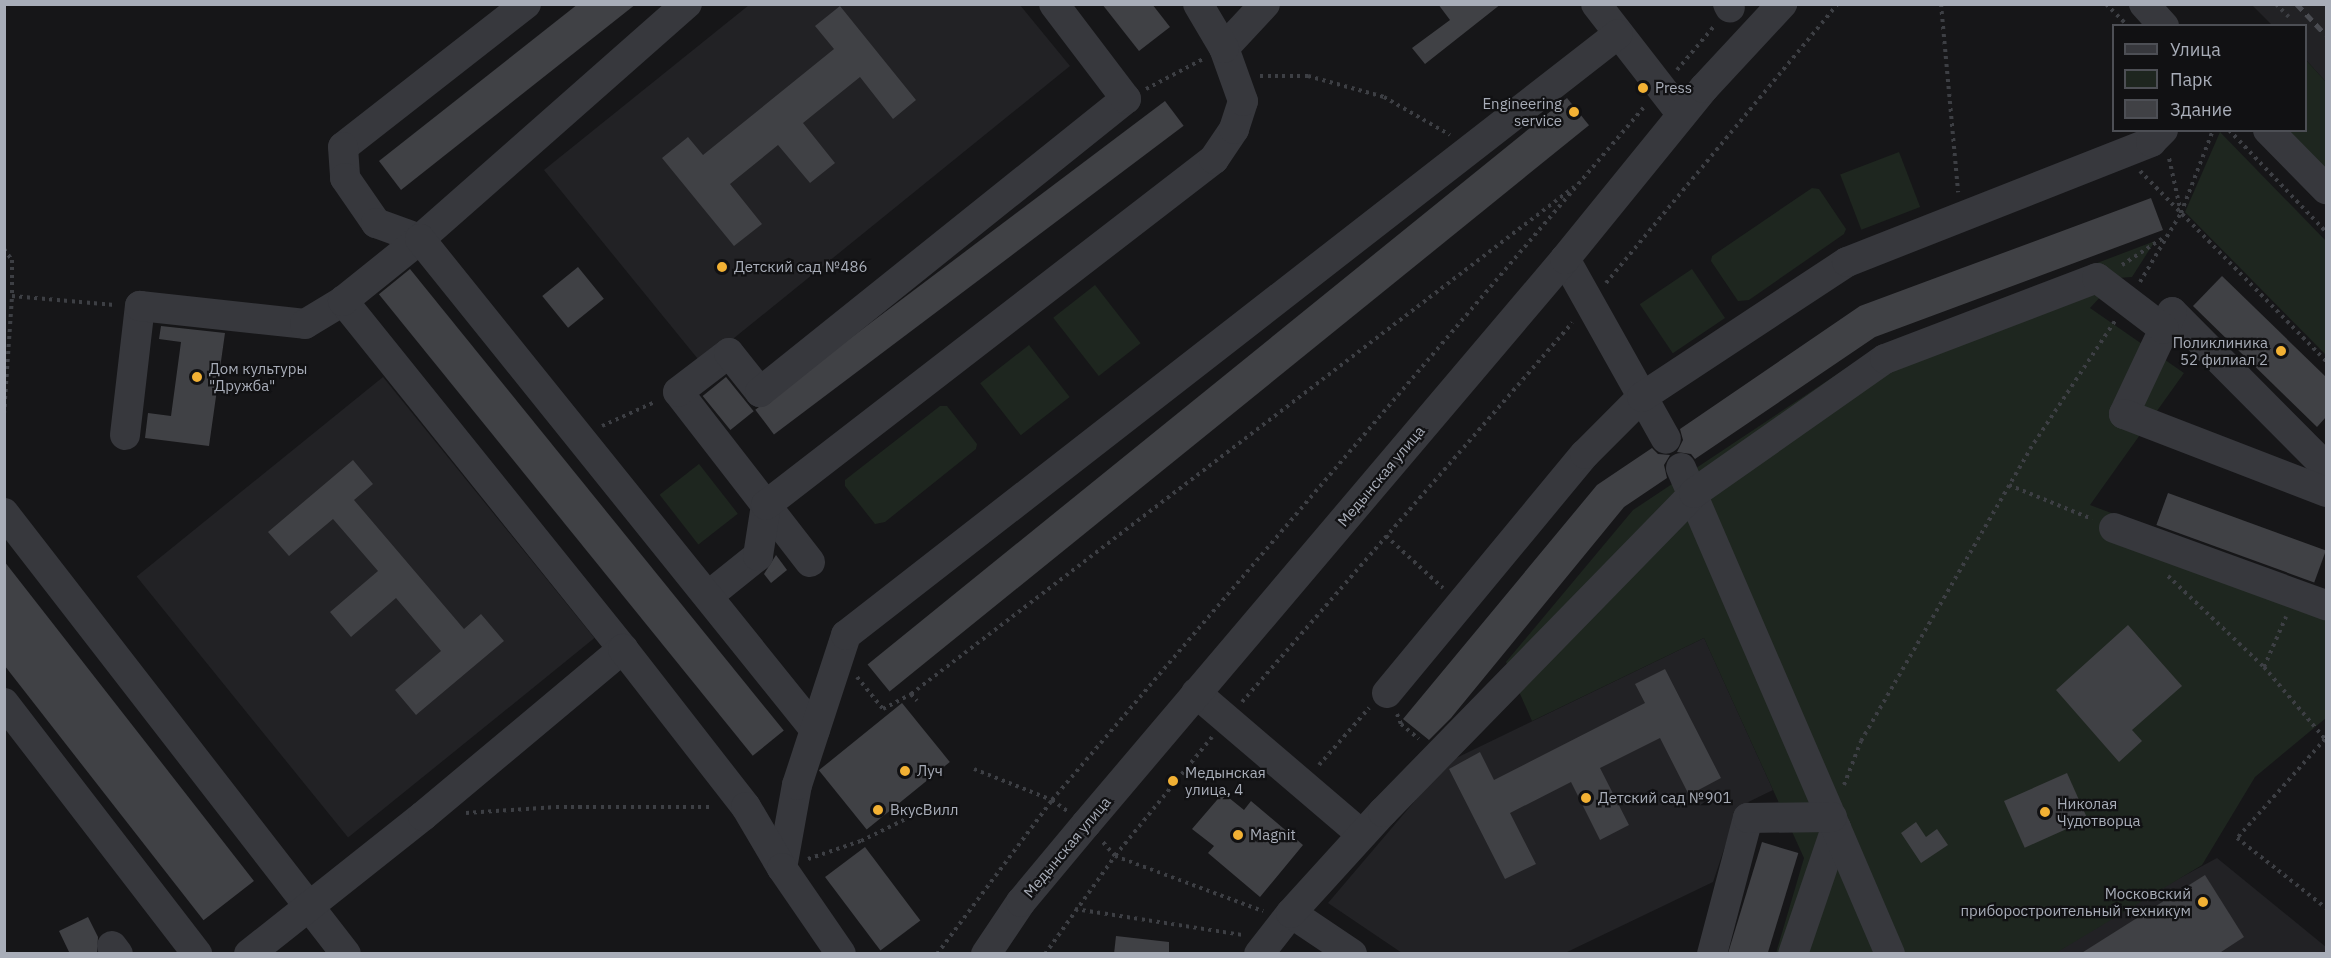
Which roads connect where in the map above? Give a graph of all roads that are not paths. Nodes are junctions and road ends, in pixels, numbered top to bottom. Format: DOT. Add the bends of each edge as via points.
graph roads {
  1 [pos="526,4"];
  2 [pos="687,4"];
  3 [pos="1054,4"];
  4 [pos="1265,4"];
  5 [pos="1596,4"];
  6 [pos="1782,4"];
  7 [pos="2144,4"];
  8 [pos="1204,8"];
  9 [pos="2162,24"];
  10 [pos="1618,33"];
  11 [pos="1224,48"];
  12 [pos="1682,116"];
  13 [pos="2270,132"];
  14 [pos="2165,141"];
  15 [pos="2326,189"];
  16 [pos="420,239"];
  17 [pos="1565,259"];
  18 [pos="343,301"];
  19 [pos="2164,329"];
  20 [pos="1642,397"];
  21 [pos="125,435"];
  22 [pos="1666,439"];
  23 [pos="2326,468"];
  24 [pos="2291,478"];
  25 [pos="1688,481"];
  26 [pos="2326,492"];
  27 [pos="766,505"];
  28 [pos="4,513"];
  29 [pos="2114,528"];
  30 [pos="810,562"];
  31 [pos="708,596"];
  32 [pos="2326,605"];
  33 [pos="623,649"];
  34 [pos="1196,693"];
  35 [pos="1387,693"];
  36 [pos="4,703"];
  37 [pos="815,730"];
  38 [pos="1834,822"];
  39 [pos="1362,835"];
  40 [pos="782,868"];
  41 [pos="310,907"];
  42 [pos="1276,931"];
  43 [pos="196,954"];
  44 [pos="249,954"];
  45 [pos="346,954"];
  46 [pos="841,954"];
  47 [pos="986,954"];
  48 [pos="1352,954"];
  49 [pos="1712,954"];
  50 [pos="1793,954"];
  51 [pos="1890,954"];
  1 -- 16 [label="street" via="343,147 345,178 376,223"];
  2 -- 16 [label="street"];
  3 -- 27 [label="street" via="1126,99 760,392 729,353 678,392"];
  4 -- 11 [label="street"];
  5 -- 10 [label="street"];
  6 -- 12 [label="street, Медынская улица"];
  7 -- 9 [label="street"];
  8 -- 11 [label="street"];
  10 -- 12 [label="street"];
  10 -- 37 [label="street" via="846,635"];
  11 -- 27 [label="street" via="1243,101 1234,129 1214,159"];
  12 -- 17 [label="street, Медынская улица"];
  13 -- 15 [label="street"];
  14 -- 20 [label="street" via="2151,142 1847,262"];
  16 -- 18 [label="street"];
  16 -- 31 [label="street"];
  17 -- 20 [label="street"];
  17 -- 34 [label="street, Медынская улица"];
  18 -- 21 [label="street" via="304,324 140,306"];
  18 -- 33 [label="street"];
  19 -- 23 [label="street" via="2172,312"];
  19 -- 24 [label="street" via="2124,414"];
  19 -- 25 [label="street" via="2097,278 1885,359"];
  20 -- 22 [label="street"];
  20 -- 35 [label="street" via="1585,454"];
  23 -- 24 [label="street"];
  24 -- 26 [label="street"];
  25 -- 38 [label="street"];
  25 -- 39 [label="street"];
  27 -- 30 [label="street"];
  27 -- 31 [label="street" via="758,556"];
  28 -- 41 [label="street"];
  29 -- 32 [label="street"];
  31 -- 37 [label="street"];
  33 -- 40 [label="street" via="746,807"];
  33 -- 41 [label="street"];
  34 -- 39 [label="street"];
  34 -- 47 [label="street, Медынская улица" via="1021,902"];
  36 -- 43 [label="street"];
  37 -- 40 [label="street" via="797,785"];
  38 -- 49 [label="street" via="1748,818"];
  38 -- 50 [label="street"];
  38 -- 51 [label="street"];
  39 -- 42 [label="street"];
  40 -- 46 [label="street"];
  41 -- 44 [label="street"];
  41 -- 45 [label="street"];
  42 -- 48 [label="street"];
}
